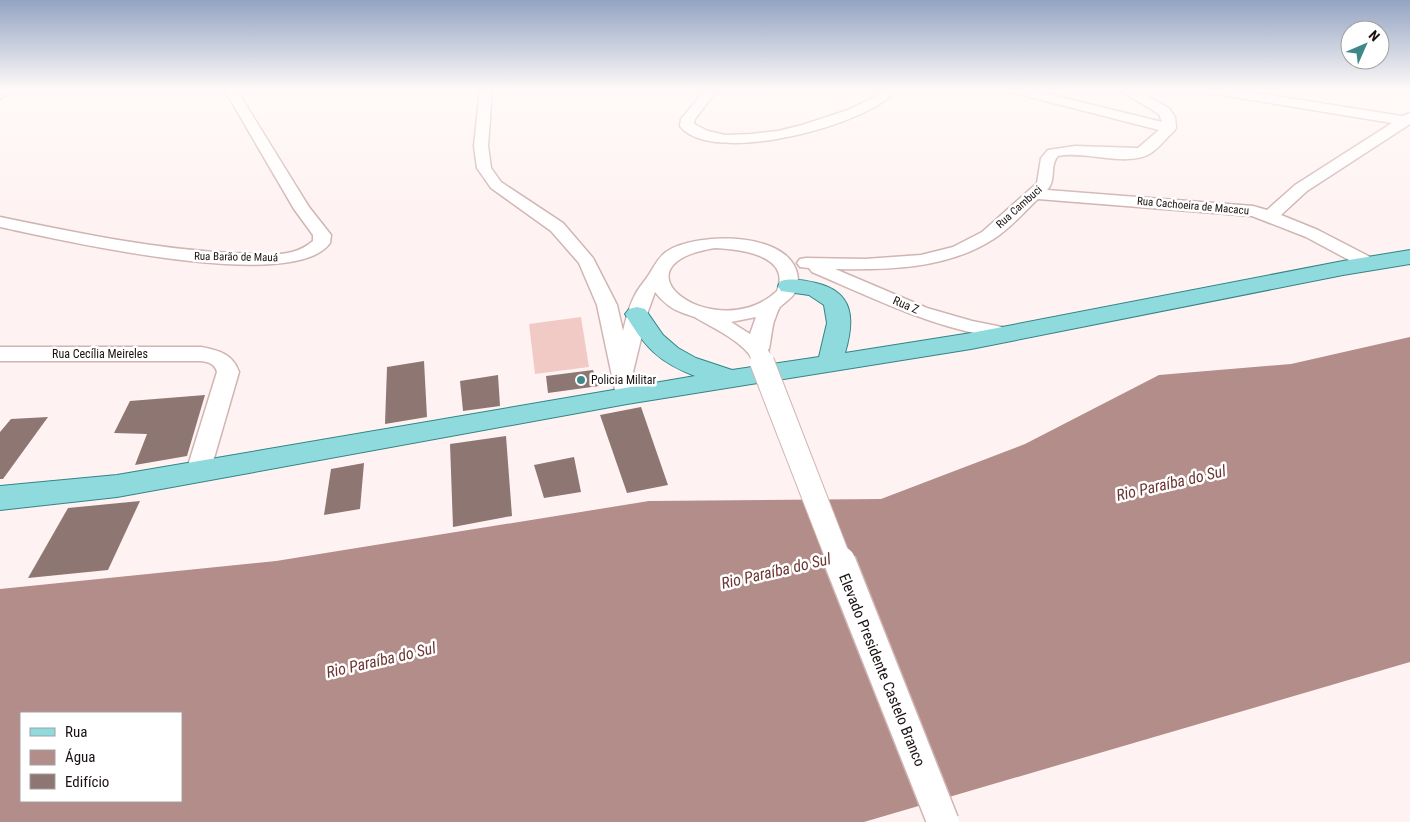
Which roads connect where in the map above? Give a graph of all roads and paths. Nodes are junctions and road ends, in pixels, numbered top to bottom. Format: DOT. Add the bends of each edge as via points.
graph roads {
  1 [pos="253,127"];
  2 [pos="483,127"];
  3 [pos="688,127"];
  4 [pos="811,127"];
  5 [pos="1395,127"];
  6 [pos="1169,128"];
  7 [pos="1035,194"];
  8 [pos="1270,216"];
  9 [pos="0,222"];
  10 [pos="772,254"];
  11 [pos="1410,258"];
  12 [pos="806,263"];
  13 [pos="1368,263"];
  14 [pos="659,273"];
  15 [pos="789,286"];
  16 [pos="771,305"];
  17 [pos="920,312"];
  18 [pos="700,313"];
  19 [pos="637,314"];
  20 [pos="1010,334"];
  21 [pos="936,346"];
  22 [pos="758,351"];
  23 [pos="0,354"];
  24 [pos="829,363"];
  25 [pos="730,378"];
  26 [pos="625,385"];
  27 [pos="198,472"];
  28 [pos="0,498"];
  29 [pos="943,822"];
  1 -- 9 [label="street, Rua Barão de Mauá" via="302,209 322,235 321,243 311,251 273,259 168,254 119,248"];
  2 -- 26 [label="street" via="484,168 496,185 557,227 587,262 607,305"];
  3 -- 4 [label="street" via="705,135 752,139"];
  5 -- 8 [label="street" via="1301,188"];
  6 -- 7 [label="street, Rua Cambuci" via="1144,151 1130,155 1076,150 1052,153 1048,158 1048,176"];
  7 -- 8 [label="street, Rua Cachoeira de Macacu" via="1231,208"];
  7 -- 12 [label="street, Rua Cambuci" via="988,236 958,251 912,261"];
  8 -- 13 [label="street, Rua Cachoeira de Macacu" via="1315,234"];
  10 -- 12 [label="street"];
  10 -- 14 [label="street" via="736,243 702,245 678,252 665,262"];
  10 -- 15 [label="street" via="787,269"];
  11 -- 13 [label="main road"];
  12 -- 17 [label="street, Rua Z"];
  13 -- 20 [label="main road"];
  14 -- 18 [label="street" via="659,285 667,296"];
  14 -- 19 [label="street" via="644,295"];
  15 -- 16 [label="street" via="783,296"];
  15 -- 24 [label="main road" via="821,291 837,308 838,338"];
  16 -- 18 [label="street" via="738,315"];
  16 -- 22 [label="street"];
  17 -- 20 [label="street, Rua Z"];
  17 -- 21 [label="street" via="938,330"];
  18 -- 22 [label="street" via="730,329"];
  19 -- 25 [label="main road" via="654,340 668,353 690,365"];
  19 -- 26 [label="street"];
  20 -- 21 [label="main road"];
  21 -- 24 [label="main road"];
  22 -- 29 [label="street, Elevado Presidente Castelo Branco, bridge"];
  23 -- 27 [label="street, Rua Cecília Meireles" via="201,354 221,359 228,372"];
  24 -- 25 [label="main road"];
  25 -- 26 [label="main road"];
  26 -- 27 [label="main road"];
  27 -- 28 [label="main road" via="116,486"];
}
